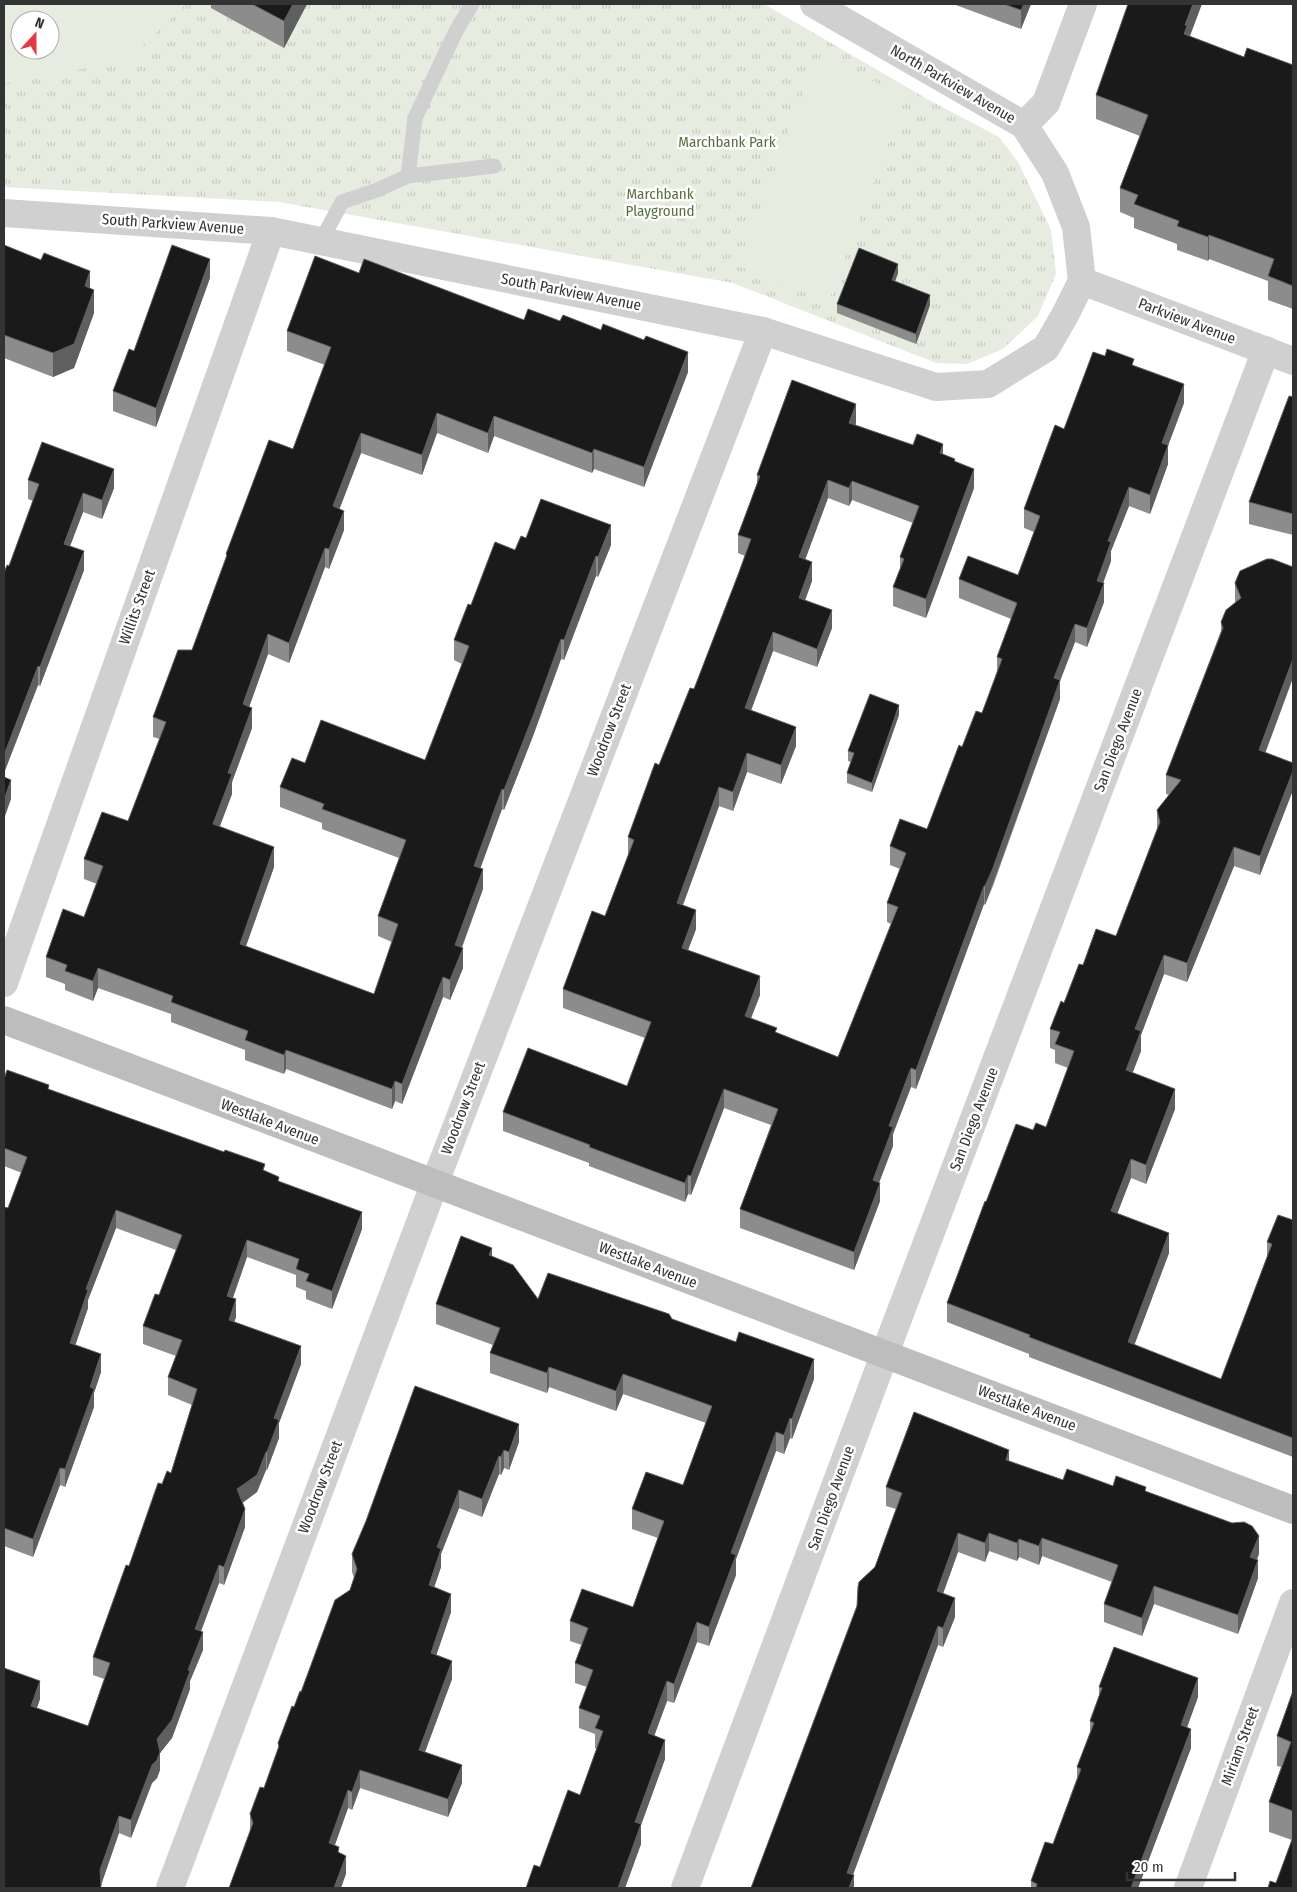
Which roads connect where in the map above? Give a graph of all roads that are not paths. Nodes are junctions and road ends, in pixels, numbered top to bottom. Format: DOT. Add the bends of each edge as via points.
graph roads {
  1 [pos="472,4"];
  2 [pos="814,4"];
  3 [pos="1084,4"];
  4 [pos="1024,125"];
  5 [pos="494,166"];
  6 [pos="408,176"];
  7 [pos="4,213"];
  8 [pos="271,231"];
  9 [pos="321,241"];
  10 [pos="1082,281"];
  11 [pos="762,331"];
  12 [pos="1266,350"];
  13 [pos="1293,360"];
  14 [pos="4,982"];
  15 [pos="4,1020"];
  16 [pos="434,1185"];
  17 [pos="885,1353"];
  18 [pos="1293,1510"];
  19 [pos="1293,1603"];
  20 [pos="170,1888"];
  21 [pos="685,1888"];
  22 [pos="1188,1888"];
  1 -- 6 [label="lane" via="415,118"];
  2 -- 4 [label="street, North Parkview Avenue"];
  3 -- 4 [label="street" via="1046,103"];
  4 -- 10 [label="street, North Parkview Avenue" via="1055,173 1076,227"];
  5 -- 6 [label="lane"];
  6 -- 9 [label="lane" via="342,202"];
  7 -- 8 [label="street, South Parkview Avenue"];
  8 -- 9 [label="street, South Parkview Avenue"];
  8 -- 14 [label="street, Willits Street"];
  9 -- 11 [label="street, South Parkview Avenue"];
  10 -- 11 [label="street, South Parkview Avenue" via="1046,348 988,384 936,387"];
  10 -- 12 [label="street, Parkview Avenue"];
  11 -- 16 [label="street, Woodrow Street"];
  12 -- 13 [label="street, Parkview Avenue"];
  12 -- 17 [label="street, San Diego Avenue"];
  15 -- 16 [label="street, Westlake Avenue"];
  16 -- 17 [label="street, Westlake Avenue"];
  16 -- 20 [label="street, Woodrow Street"];
  17 -- 18 [label="street, Westlake Avenue"];
  17 -- 21 [label="street, San Diego Avenue"];
  19 -- 22 [label="street, Miriam Street"];
}
